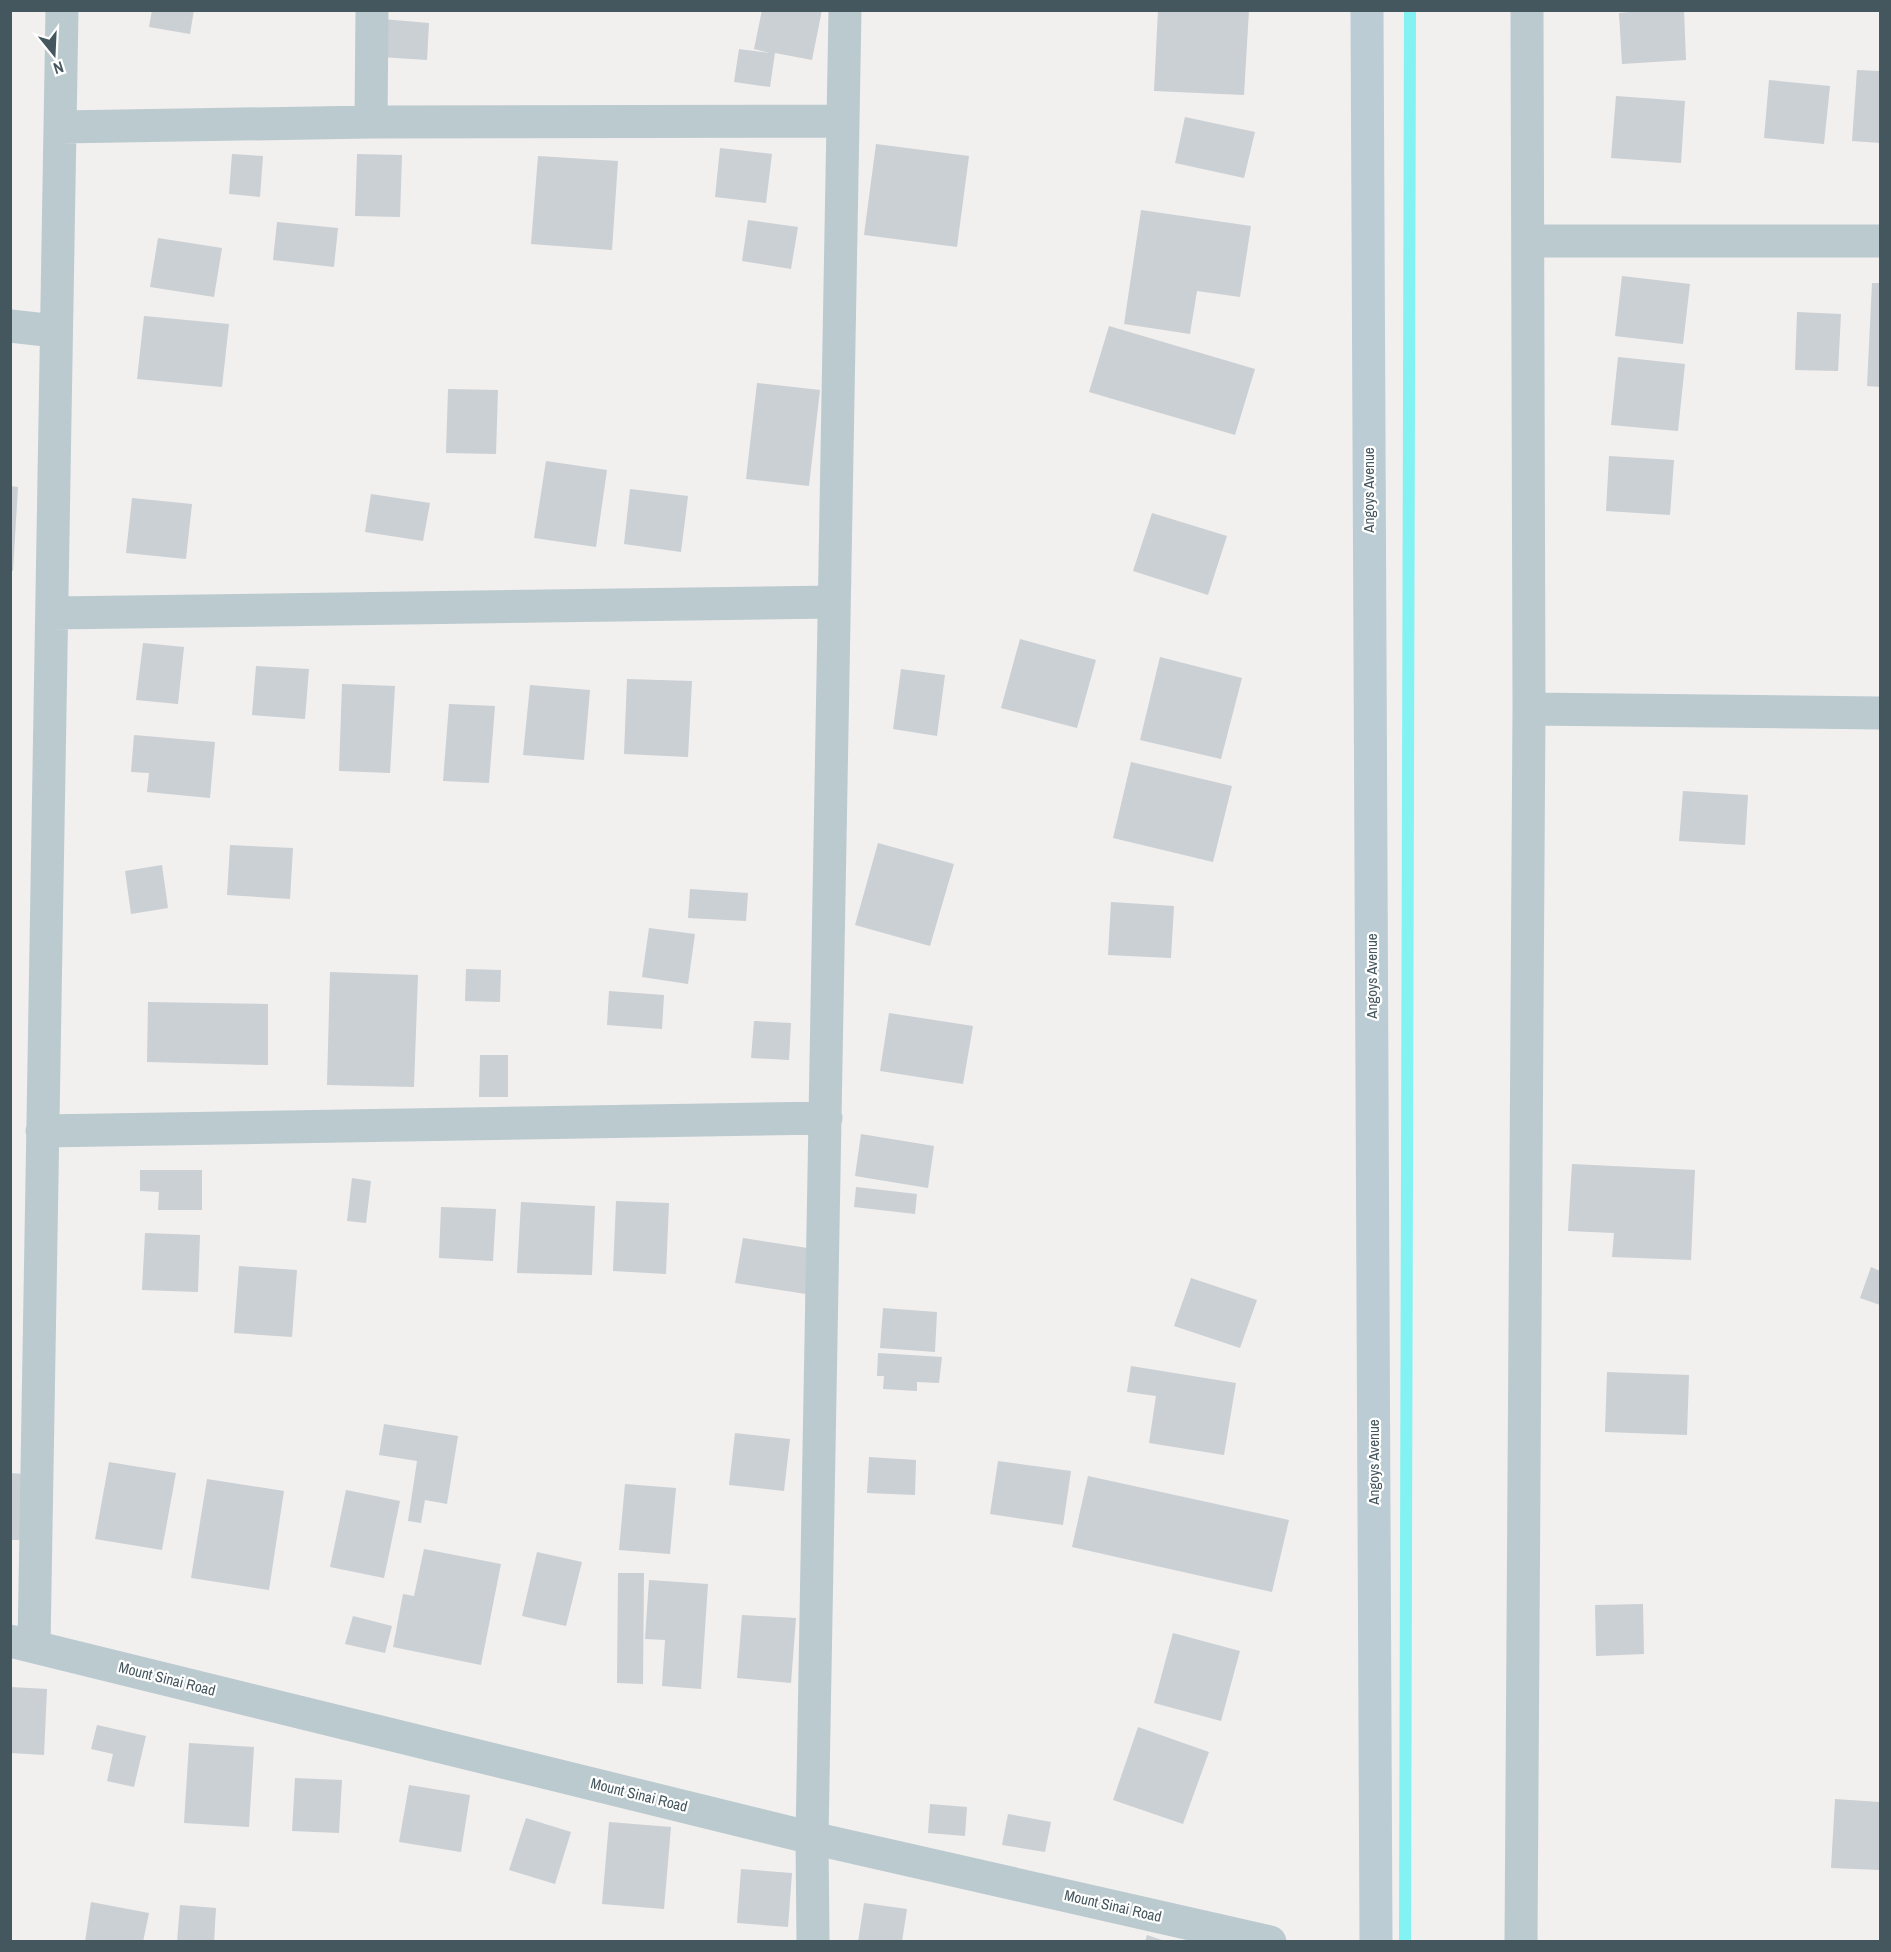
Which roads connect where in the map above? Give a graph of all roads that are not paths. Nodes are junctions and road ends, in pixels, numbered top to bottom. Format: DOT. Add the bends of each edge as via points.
graph roads {
  1 [pos="62,10"];
  2 [pos="372,10"];
  3 [pos="845,10"];
  4 [pos="1367,10"];
  5 [pos="1527,10"];
  6 [pos="843,121"];
  7 [pos="371,122"];
  8 [pos="61,126"];
  9 [pos="1528,241"];
  10 [pos="1881,241"];
  11 [pos="10,326"];
  12 [pos="56,331"];
  13 [pos="834,602"];
  14 [pos="53,614"];
  15 [pos="1529,709"];
  16 [pos="1881,713"];
  17 [pos="826,1118"];
  18 [pos="42,1131"];
  19 [pos="22,1644"];
  20 [pos="812,1838"];
  21 [pos="813,1941"];
  22 [pos="1270,1941"];
  23 [pos="1376,1941"];
  24 [pos="1521,1941"];
  1 -- 8 [label="street"];
  2 -- 7 [label="street"];
  3 -- 6 [label="street"];
  4 -- 23 [label="street, Angoys Avenue"];
  5 -- 9 [label="street"];
  6 -- 7 [label="street"];
  6 -- 13 [label="street"];
  7 -- 8 [label="street"];
  8 -- 12 [label="street"];
  9 -- 10 [label="street"];
  9 -- 15 [label="street"];
  11 -- 12 [label="street"];
  12 -- 14 [label="street"];
  13 -- 14 [label="street"];
  13 -- 17 [label="street"];
  14 -- 18 [label="street"];
  15 -- 16 [label="street"];
  15 -- 24 [label="street"];
  17 -- 18 [label="street"];
  17 -- 20 [label="street"];
  18 -- 19 [label="street"];
  19 -- 20 [label="street, Mount Sinai Road"];
  20 -- 21 [label="street"];
  20 -- 22 [label="street, Mount Sinai Road"];
}
